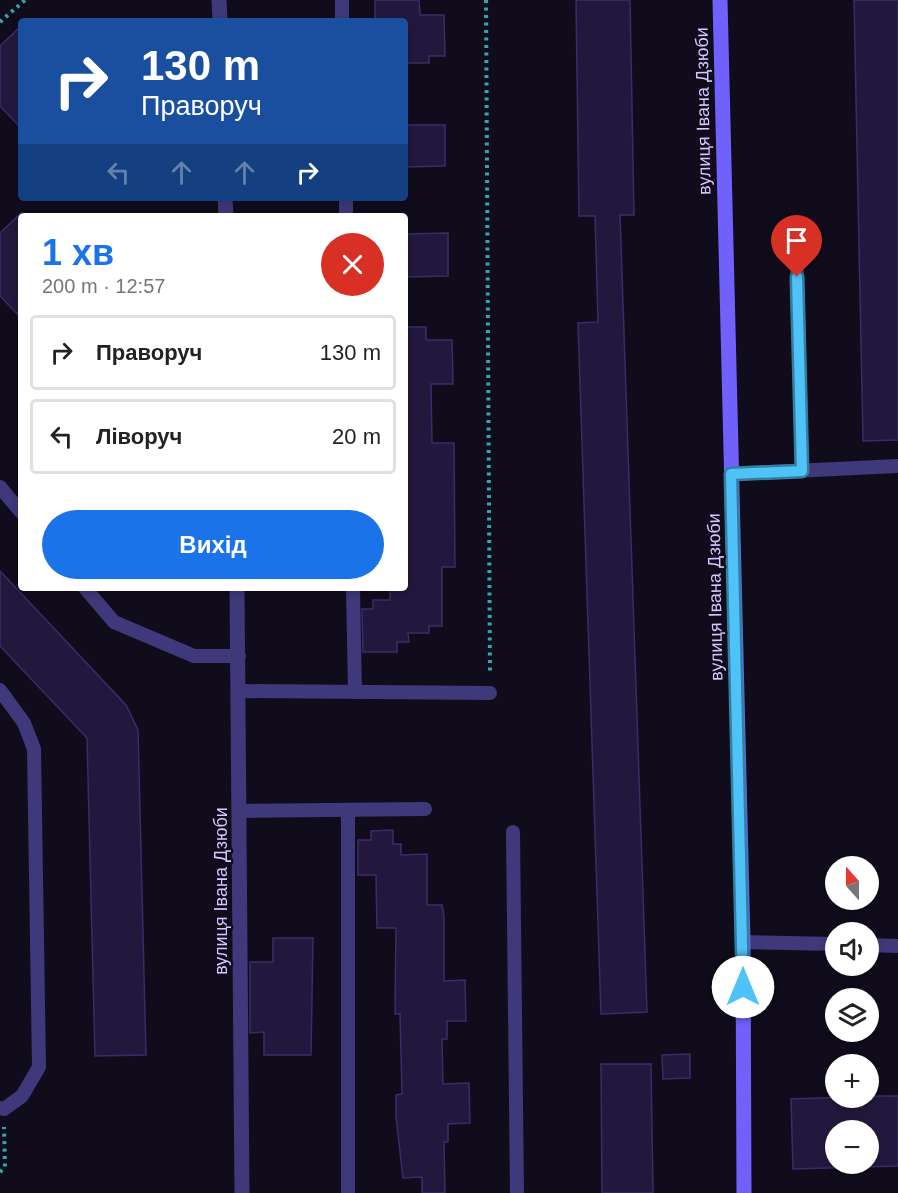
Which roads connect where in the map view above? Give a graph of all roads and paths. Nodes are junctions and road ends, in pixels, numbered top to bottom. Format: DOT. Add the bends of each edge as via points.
graph roads {
  1 [pos="25,0"];
  2 [pos="219,0"];
  3 [pos="342,0"];
  4 [pos="486,0"];
  5 [pos="720,0"];
  6 [pos="220,18"];
  7 [pos="342,18"];
  8 [pos="0,22"];
  9 [pos="796,231"];
  10 [pos="898,466"];
  11 [pos="802,471"];
  12 [pos="731,474"];
  13 [pos="0,487"];
  14 [pos="18,508"];
  15 [pos="88,591"];
  16 [pos="237,591"];
  17 [pos="353,591"];
  18 [pos="238,656"];
  19 [pos="0,690"];
  20 [pos="239,691"];
  21 [pos="356,692"];
  22 [pos="490,693"];
  23 [pos="425,809"];
  24 [pos="348,810"];
  25 [pos="240,811"];
  26 [pos="513,832"];
  27 [pos="743,942"];
  28 [pos="825,944"];
  29 [pos="879,945"];
  30 [pos="898,946"];
  31 [pos="2,1108"];
  32 [pos="0,1172"];
  33 [pos="242,1193"];
  34 [pos="348,1193"];
  35 [pos="517,1193"];
  36 [pos="744,1193"];
  1 -- 8 [label="path"];
  2 -- 6 [label="street"];
  3 -- 7 [label="lane"];
  4 -- 22 [label="path"];
  5 -- 12 [label="main road, вулиця Івана Дзюби"];
  9 -- 11 [label="lane"];
  10 -- 11 [label="lane"];
  11 -- 12 [label="lane"];
  12 -- 27 [label="main road, вулиця Івана Дзюби"];
  13 -- 14 [label="lane"];
  15 -- 18 [label="lane" via="114,622 195,656"];
  16 -- 18 [label="street, вулиця Івана Дзюби"];
  17 -- 21 [label="lane"];
  18 -- 20 [label="street, вулиця Івана Дзюби"];
  19 -- 31 [label="lane" via="24,723 34,749 39,1067 22,1096"];
  20 -- 21 [label="lane"];
  20 -- 25 [label="street, вулиця Івана Дзюби"];
  21 -- 22 [label="lane"];
  23 -- 24 [label="lane"];
  24 -- 25 [label="lane"];
  24 -- 34 [label="lane"];
  25 -- 33 [label="street, вулиця Івана Дзюби"];
  26 -- 35 [label="lane"];
  27 -- 28 [label="lane"];
  27 -- 36 [label="main road, вулиця Івана Дзюби"];
  29 -- 30 [label="lane"];
  31 -- 32 [label="path" via="5,1167"];
}
